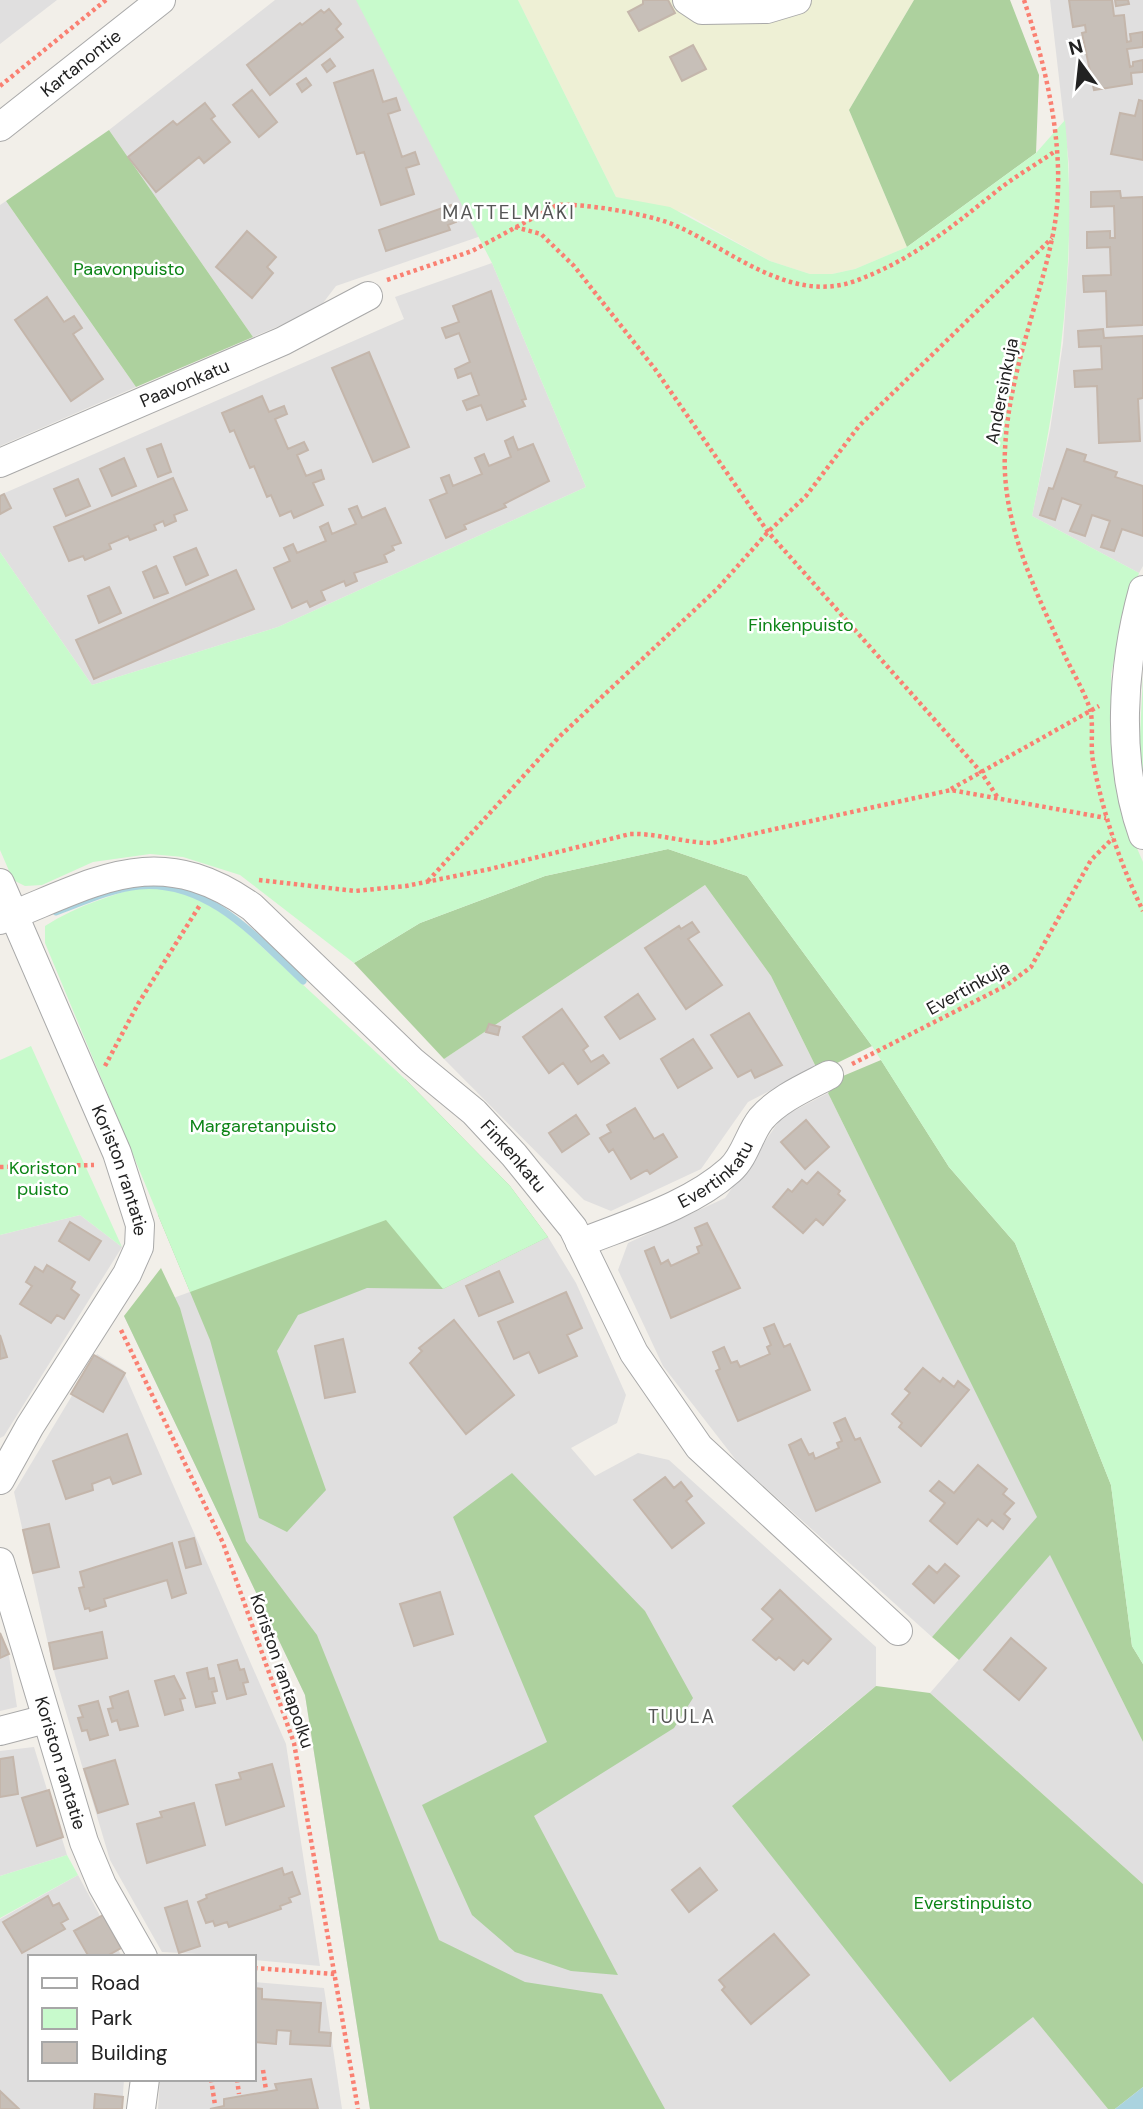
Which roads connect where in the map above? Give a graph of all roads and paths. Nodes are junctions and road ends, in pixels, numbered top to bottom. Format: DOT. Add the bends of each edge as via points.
graph roads {
  1 [pos="106,0"];
  2 [pos="161,0"];
  3 [pos="687,0"];
  4 [pos="797,0"];
  5 [pos="1024,0"];
  6 [pos="0,86"];
  7 [pos="0,127"];
  8 [pos="1055,151"];
  9 [pos="515,227"];
  10 [pos="1053,237"];
  11 [pos="368,296"];
  12 [pos="0,463"];
  13 [pos="768,532"];
  14 [pos="1143,590"];
  15 [pos="1091,711"];
  16 [pos="981,772"];
  17 [pos="951,790"];
  18 [pos="998,799"];
  19 [pos="1106,818"];
  20 [pos="1141,830"];
  21 [pos="1112,838"];
  22 [pos="428,881"];
  23 [pos="0,883"];
  24 [pos="214,884"];
  25 [pos="1143,911"];
  26 [pos="7,918"];
  27 [pos="829,1075"];
  28 [pos="89,1083"];
  29 [pos="94,1165"];
  30 [pos="0,1167"];
  31 [pos="580,1243"];
  32 [pos="102,1313"];
  33 [pos="0,1480"];
  34 [pos="0,1562"];
  35 [pos="898,1631"];
  36 [pos="47,1719"];
  37 [pos="0,1731"];
  38 [pos="142,1955"];
  39 [pos="256,1968"];
  40 [pos="335,1974"];
  41 [pos="263,2070"];
  42 [pos="145,2081"];
  43 [pos="211,2081"];
  44 [pos="237,2081"];
  45 [pos="266,2090"];
  46 [pos="239,2094"];
  47 [pos="215,2105"];
  48 [pos="141,2109"];
  49 [pos="358,2109"];
  1 -- 6 [label="path"];
  2 -- 7 [label="street, Kartanontie"];
  3 -- 4 [label="street" via="702,10 767,9"];
  5 -- 8 [label="path, Andersinkuja" via="1048,79"];
  8 -- 9 [label="path" via="994,192 934,242 852,282 835,285 777,278 652,218 572,204 557,205"];
  8 -- 10 [label="path, Andersinkuja"];
  9 -- 11 [label="path" via="472,251 397,275"];
  9 -- 13 [label="path" via="541,234 574,266 655,369"];
  10 -- 13 [label="path" via="859,426 806,496"];
  10 -- 15 [label="path, Andersinkuja" via="1017,368 1004,450 1006,482 1015,535 1029,576"];
  11 -- 12 [label="street, Paavonkatu" via="283,341"];
  13 -- 16 [label="path"];
  13 -- 22 [label="path" via="718,588 558,738"];
  14 -- 20 [label="street" via="1132,643 1126,723"];
  15 -- 16 [label="path"];
  15 -- 19 [label="path, Andersinkuja" via="1091,749"];
  16 -- 17 [label="path"];
  16 -- 18 [label="path"];
  17 -- 18 [label="path"];
  17 -- 22 [label="path" via="712,843 630,834"];
  18 -- 19 [label="path"];
  19 -- 21 [label="path, Andersinkuja"];
  20 -- 21 [label="path, Evertinkuja"];
  21 -- 25 [label="path, Andersinkuja"];
  21 -- 27 [label="path, Evertinkuja" via="1091,860 1041,954 1026,971 1007,985"];
  22 -- 24 [label="path" via="355,891 247,878 219,879"];
  23 -- 26 [label="street, Koriston rantatie"];
  24 -- 26 [label="street, Finkenkatu" via="172,872 135,871"];
  24 -- 28 [label="path" via="138,1003 115,1050"];
  24 -- 31 [label="street, Finkenkatu" via="277,928 412,1061 474,1112 557,1207"];
  26 -- 28 [label="street, Koriston rantatie"];
  27 -- 31 [label="street, Evertinkatu" via="767,1113 732,1168 714,1182 670,1206"];
  28 -- 32 [label="street, Koriston rantatie" via="140,1225 139,1247"];
  29 -- 30 [label="path"];
  31 -- 35 [label="street, Finkenkatu" via="634,1353 699,1447"];
  32 -- 33 [label="street, Koriston rantatie"];
  32 -- 40 [label="path, Koriston rantapolku" via="129,1342 223,1543 287,1720"];
  34 -- 36 [label="street, Koriston rantatie"];
  36 -- 37 [label="street"];
  36 -- 38 [label="street, Koriston rantatie" via="91,1859"];
  39 -- 40 [label="path"];
  40 -- 49 [label="path, Koriston rantapolku"];
  41 -- 45 [label="path"];
  42 -- 48 [label="street"];
  43 -- 47 [label="path"];
  44 -- 46 [label="path"];
}
